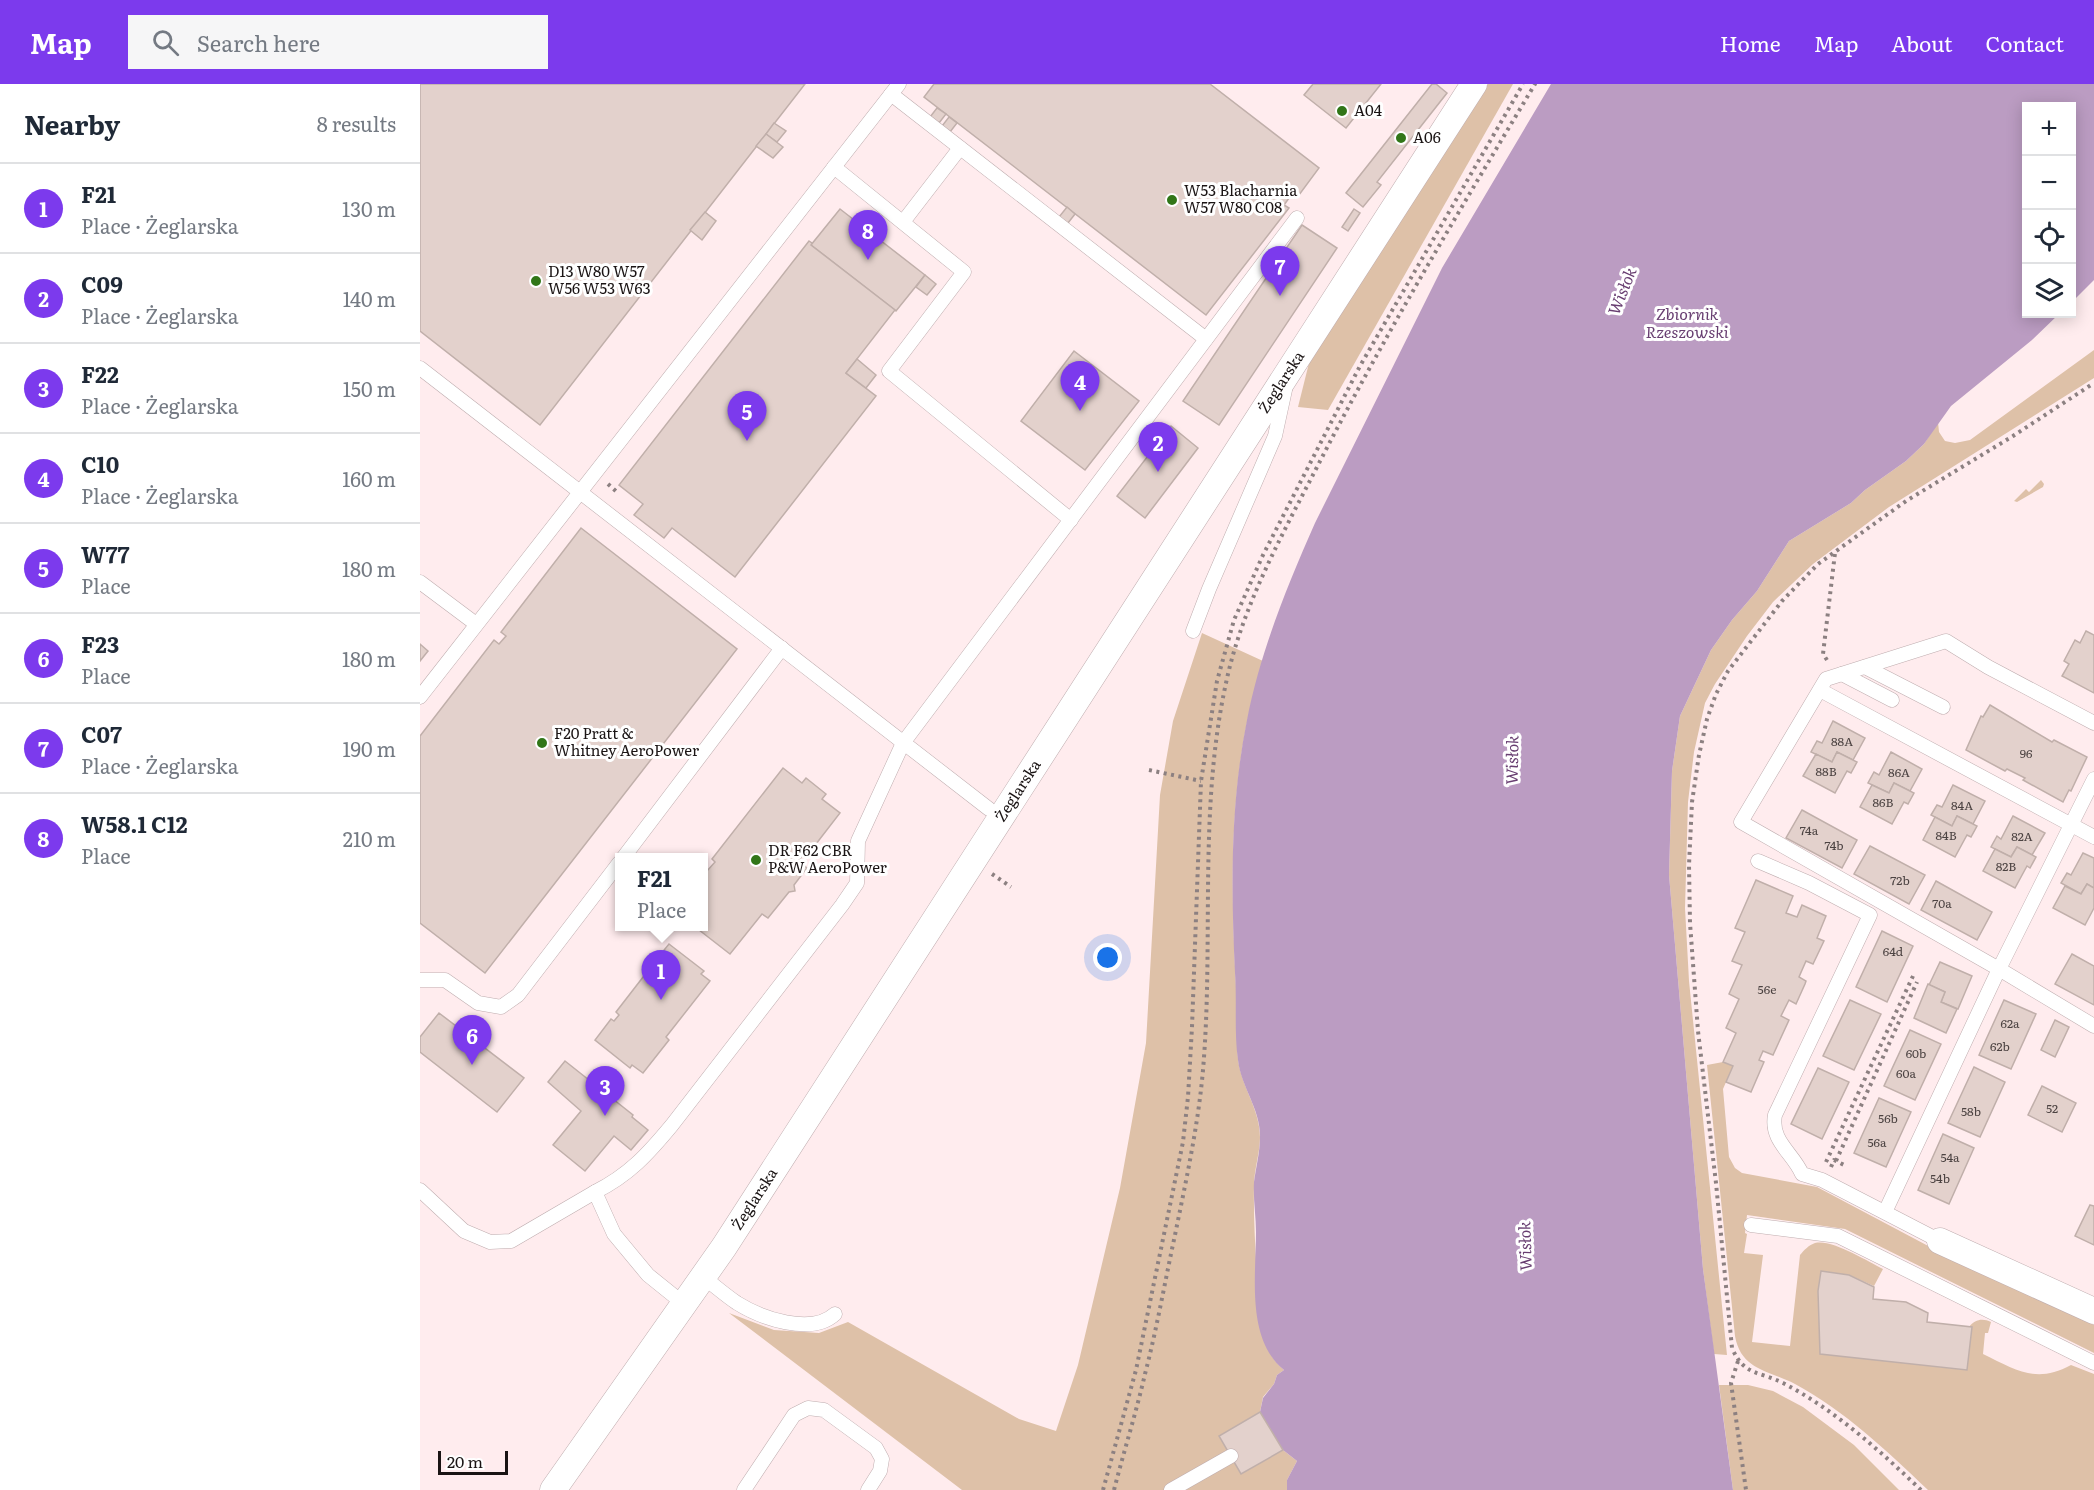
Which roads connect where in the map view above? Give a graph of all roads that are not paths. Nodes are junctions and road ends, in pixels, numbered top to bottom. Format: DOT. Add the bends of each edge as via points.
graph roads {
  1 [pos="1474,84"];
  2 [pos="895,89"];
  3 [pos="960,148"];
  4 [pos="834,167"];
  5 [pos="1297,218"];
  6 [pos="903,222"];
  7 [pos="1206,339"];
  8 [pos="420,368"];
  9 [pos="1289,370"];
  10 [pos="580,491"];
  11 [pos="1071,520"];
  12 [pos="420,582"];
  13 [pos="476,624"];
  14 [pos="1193,631"];
  15 [pos="782,648"];
  16 [pos="1865,667"];
  17 [pos="1842,674"];
  18 [pos="1820,690"];
  19 [pos="420,697"];
  20 [pos="1892,700"];
  21 [pos="1942,707"];
  22 [pos="2094,723"];
  23 [pos="903,743"];
  24 [pos="2094,778"];
  25 [pos="989,809"];
  26 [pos="2070,824"];
  27 [pos="2094,837"];
  28 [pos="627,853"];
  29 [pos="1758,861"];
  30 [pos="615,867"];
  31 [pos="1999,969"];
  32 [pos="420,980"];
  33 [pos="2094,1026"];
  34 [pos="420,1190"];
  35 [pos="596,1192"];
  36 [pos="1885,1212"];
  37 [pos="1751,1226"];
  38 [pos="1940,1241"];
  39 [pos="703,1277"];
  40 [pos="684,1304"];
  41 [pos="2094,1311"];
  42 [pos="835,1314"];
  43 [pos="2094,1363"];
  44 [pos="1231,1456"];
  45 [pos="553,1490"];
  46 [pos="744,1490"];
  47 [pos="868,1490"];
  48 [pos="1171,1490"];
  1 -- 9 [label="street, Żeglarska"];
  2 -- 3 [label="lane"];
  2 -- 4 [label="lane"];
  3 -- 6 [label="lane"];
  3 -- 7 [label="lane"];
  4 -- 6 [label="lane"];
  4 -- 10 [label="lane"];
  5 -- 7 [label="lane"];
  6 -- 11 [label="lane" via="964,272 889,372"];
  7 -- 11 [label="lane"];
  8 -- 10 [label="lane"];
  9 -- 14 [label="lane" via="1275,436"];
  9 -- 39 [label="street, Żeglarska"];
  10 -- 13 [label="lane"];
  10 -- 15 [label="lane"];
  11 -- 23 [label="lane"];
  12 -- 13 [label="lane"];
  13 -- 19 [label="lane"];
  15 -- 23 [label="lane"];
  15 -- 28 [label="lane"];
  16 -- 17 [label="lane"];
  16 -- 21 [label="lane"];
  16 -- 22 [label="lane" via="1946,641"];
  17 -- 18 [label="lane" via="1826,679"];
  17 -- 20 [label="lane"];
  18 -- 26 [label="lane"];
  18 -- 31 [label="lane" via="1741,822"];
  23 -- 25 [label="lane"];
  23 -- 35 [label="lane" via="858,841 857,883 643,1160"];
  24 -- 26 [label="lane"];
  26 -- 27 [label="lane"];
  26 -- 31 [label="lane"];
  29 -- 36 [label="lane" via="1870,915 1773,1123 1778,1139 1802,1174"];
  30 -- 32 [label="lane" via="518,995 501,1007 478,1003 445,980"];
  31 -- 33 [label="lane"];
  31 -- 36 [label="lane"];
  34 -- 35 [label="lane" via="464,1231 490,1242 512,1241"];
  35 -- 40 [label="lane" via="614,1234 648,1275"];
  36 -- 38 [label="lane"];
  37 -- 43 [label="lane" via="1838,1236"];
  38 -- 41 [label="street"];
  39 -- 40 [label="street, Żeglarska"];
  39 -- 42 [label="lane" via="737,1303 763,1316 798,1324 817,1323"];
  40 -- 45 [label="street, Żeglarska"];
  44 -- 48 [label="lane"];
  46 -- 47 [label="lane" via="794,1415 808,1408 824,1410 876,1448 882,1459 880,1471"];
}
